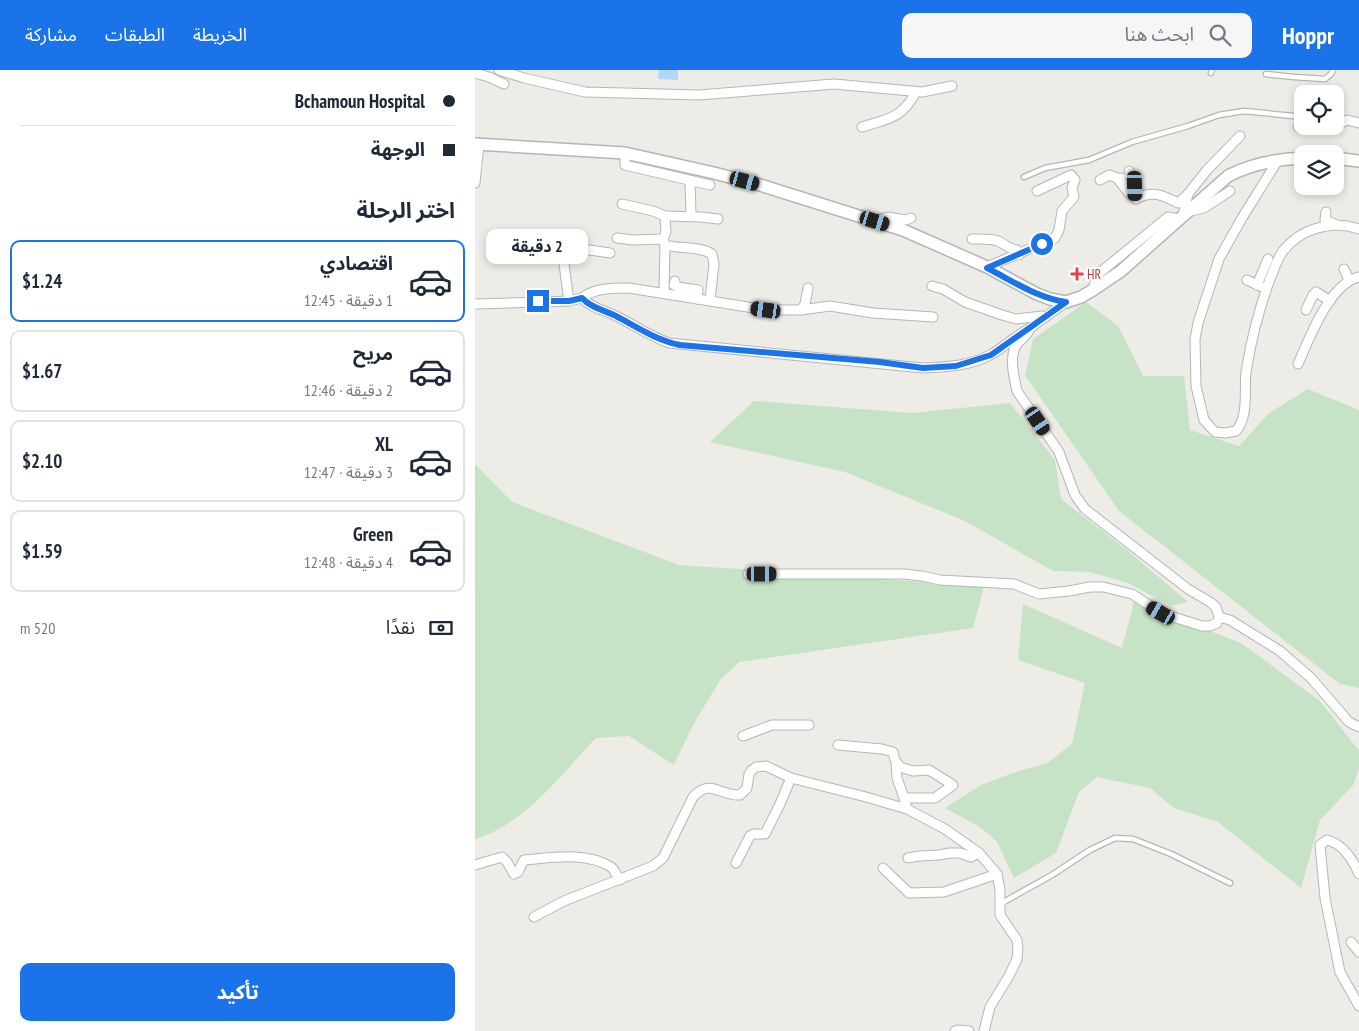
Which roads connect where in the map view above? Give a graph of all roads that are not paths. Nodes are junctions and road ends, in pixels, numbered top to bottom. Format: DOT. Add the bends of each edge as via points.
graph roads {
  1 [pos="499,70"];
  2 [pos="1333,70"];
  3 [pos="475,73"];
  4 [pos="1266,74"];
  5 [pos="504,84"];
  6 [pos="953,86"];
  7 [pos="916,92"];
  8 [pos="1294,116"];
  9 [pos="1344,120"];
  10 [pos="1347,120"];
  11 [pos="1344,122"];
  12 [pos="1359,123"];
  13 [pos="862,127"];
  14 [pos="1240,136"];
  15 [pos="477,144"];
  16 [pos="625,153"];
  17 [pos="1294,159"];
  18 [pos="1344,159"];
  19 [pos="1278,160"];
  20 [pos="1359,161"];
  21 [pos="1024,177"];
  22 [pos="1117,178"];
  23 [pos="1100,180"];
  24 [pos="690,181"];
  25 [pos="475,183"];
  26 [pos="711,186"];
  27 [pos="1037,190"];
  28 [pos="1230,191"];
  29 [pos="1188,194"];
  30 [pos="1136,199"];
  31 [pos="623,204"];
  32 [pos="1326,212"];
  33 [pos="691,214"];
  34 [pos="665,216"];
  35 [pos="1182,216"];
  36 [pos="911,218"];
  37 [pos="718,220"];
  38 [pos="875,221"];
  39 [pos="1335,224"];
  40 [pos="1359,229"];
  41 [pos="617,238"];
  42 [pos="972,238"];
  43 [pos="664,242"];
  44 [pos="610,253"];
  45 [pos="1019,255"];
  46 [pos="1268,259"];
  47 [pos="987,268"];
  48 [pos="1344,269"];
  49 [pos="1359,277"];
  50 [pos="1247,280"];
  51 [pos="1349,280"];
  52 [pos="675,281"];
  53 [pos="1257,285"];
  54 [pos="932,286"];
  55 [pos="809,288"];
  56 [pos="1267,289"];
  57 [pos="664,293"];
  58 [pos="582,298"];
  59 [pos="697,299"];
  60 [pos="710,300"];
  61 [pos="569,301"];
  62 [pos="1330,301"];
  63 [pos="1066,302"];
  64 [pos="475,304"];
  65 [pos="801,310"];
  66 [pos="1306,310"];
  67 [pos="1045,316"];
  68 [pos="933,317"];
  69 [pos="1030,328"];
  70 [pos="1298,364"];
  71 [pos="748,574"];
  72 [pos="1219,617"];
  73 [pos="809,725"];
  74 [pos="1359,727"];
  75 [pos="743,736"];
  76 [pos="839,745"];
  77 [pos="895,760"];
  78 [pos="791,778"];
  79 [pos="904,798"];
  80 [pos="907,809"];
  81 [pos="979,854"];
  82 [pos="908,858"];
  83 [pos="736,863"];
  84 [pos="475,865"];
  85 [pos="883,868"];
  86 [pos="997,874"];
  87 [pos="1359,874"];
  88 [pos="620,880"];
  89 [pos="1230,882"];
  90 [pos="1000,904"];
  91 [pos="534,917"];
  92 [pos="1351,942"];
  93 [pos="1359,952"];
  94 [pos="1359,1006"];
  95 [pos="983,1029"];
  96 [pos="955,1031"];
  97 [pos="969,1031"];
  1 -- 7 [label="street" via="585,92 699,94 834,84"];
  2 -- 4 [label="lane" via="1325,79"];
  3 -- 5 [label="street"];
  6 -- 7 [label="street"];
  7 -- 13 [label="street" via="895,117"];
  8 -- 21 [label="lane" via="1244,111 1219,115 1132,142 1089,160 1045,168"];
  9 -- 10 [label="lane"];
  10 -- 11 [label="street"];
  10 -- 12 [label="street"];
  14 -- 29 [label="street"];
  15 -- 16 [label="main road"];
  15 -- 25 [label="street"];
  16 -- 24 [label="street" via="625,165"];
  16 -- 38 [label="main road" via="751,183"];
  17 -- 19 [label="main road"];
  18 -- 20 [label="main road"];
  19 -- 35 [label="main road" via="1250,166 1228,176"];
  19 -- 56 [label="street" via="1219,259 1198,323 1196,386 1204,420 1215,432 1236,431 1241,422 1253,334"];
  22 -- 23 [label="street" via="1109,175"];
  22 -- 30 [label="street"];
  22 -- 30 [label="street" via="1131,175"];
  24 -- 26 [label="street"];
  24 -- 33 [label="street"];
  27 -- 45 [label="street" via="1071,175 1075,180 1074,196 1062,211 1055,238"];
  28 -- 35 [label="street" via="1204,208"];
  29 -- 30 [label="street" via="1178,203 1160,194"];
  29 -- 35 [label="street"];
  31 -- 34 [label="street"];
  32 -- 39 [label="street" via="1325,220"];
  34 -- 37 [label="street"];
  34 -- 43 [label="street"];
  35 -- 63 [label="main road" via="1121,271 1081,297"];
  36 -- 38 [label="street" via="888,217"];
  38 -- 47 [label="main road" via="903,230"];
  39 -- 40 [label="street"];
  39 -- 56 [label="street" via="1312,230 1289,244 1277,262"];
  41 -- 43 [label="street"];
  42 -- 45 [label="street" via="998,241 1009,249 1017,250"];
  43 -- 57 [label="street"];
  43 -- 60 [label="street" via="676,248 706,250 713,254"];
  44 -- 61 [label="street" via="568,249 563,257"];
  45 -- 47 [label="street"];
  46 -- 53 [label="street"];
  47 -- 63 [label="main road" via="1037,294"];
  48 -- 51 [label="street"];
  49 -- 51 [label="street"];
  50 -- 53 [label="street"];
  51 -- 62 [label="street" via="1342,284"];
  52 -- 59 [label="street" via="674,285 678,287 697,290"];
  53 -- 56 [label="street"];
  54 -- 67 [label="street" via="981,308 1016,319"];
  55 -- 65 [label="street"];
  57 -- 58 [label="street" via="616,288 589,293"];
  57 -- 59 [label="street"];
  58 -- 61 [label="street"];
  58 -- 69 [label="street" via="589,305 669,343 923,368 956,366 991,355"];
  59 -- 60 [label="street"];
  60 -- 65 [label="street" via="766,310"];
  61 -- 64 [label="street"];
  62 -- 66 [label="street" via="1316,292"];
  62 -- 70 [label="street" via="1318,318"];
  63 -- 67 [label="street"];
  65 -- 68 [label="street" via="830,306"];
  67 -- 69 [label="street"];
  69 -- 72 [label="street" via="1029,334 1015,346 1014,380 1017,391 1059,452 1079,501 1097,519 1188,589 1210,602 1216,607"];
  71 -- 72 [label="street" via="912,574 940,580 1014,584 1039,594 1103,587 1131,594 1161,613 1202,626 1217,623"];
  72 -- 74 [label="street" via="1230,620 1280,651 1311,678 1349,722"];
  73 -- 75 [label="street" via="772,725"];
  76 -- 77 [label="street" via="882,748 893,752"];
  77 -- 79 [label="street"];
  77 -- 79 [label="street" via="901,767 913,771 929,770 953,785 935,798"];
  78 -- 80 [label="street"];
  78 -- 83 [label="street" via="765,834 750,836"];
  78 -- 88 [label="street" via="761,766 749,774 747,788 740,795 703,788 693,797 663,858 653,866"];
  79 -- 80 [label="street"];
  80 -- 81 [label="street" via="945,829"];
  81 -- 82 [label="street" via="971,857 950,853"];
  81 -- 86 [label="street"];
  84 -- 88 [label="street" via="502,857 513,874 518,872 524,860 589,858 612,867"];
  85 -- 86 [label="street" via="909,893 944,892"];
  86 -- 90 [label="street"];
  87 -- 94 [label="street" via="1352,858 1333,842 1327,840 1320,844 1325,898 1340,972"];
  88 -- 91 [label="street" via="564,901"];
  89 -- 90 [label="lane" via="1133,839 1115,838"];
  90 -- 95 [label="street" via="1000,915 1017,940 1019,949 1009,976 990,1007"];
  92 -- 93 [label="street"];
  96 -- 97 [label="street"];
}
